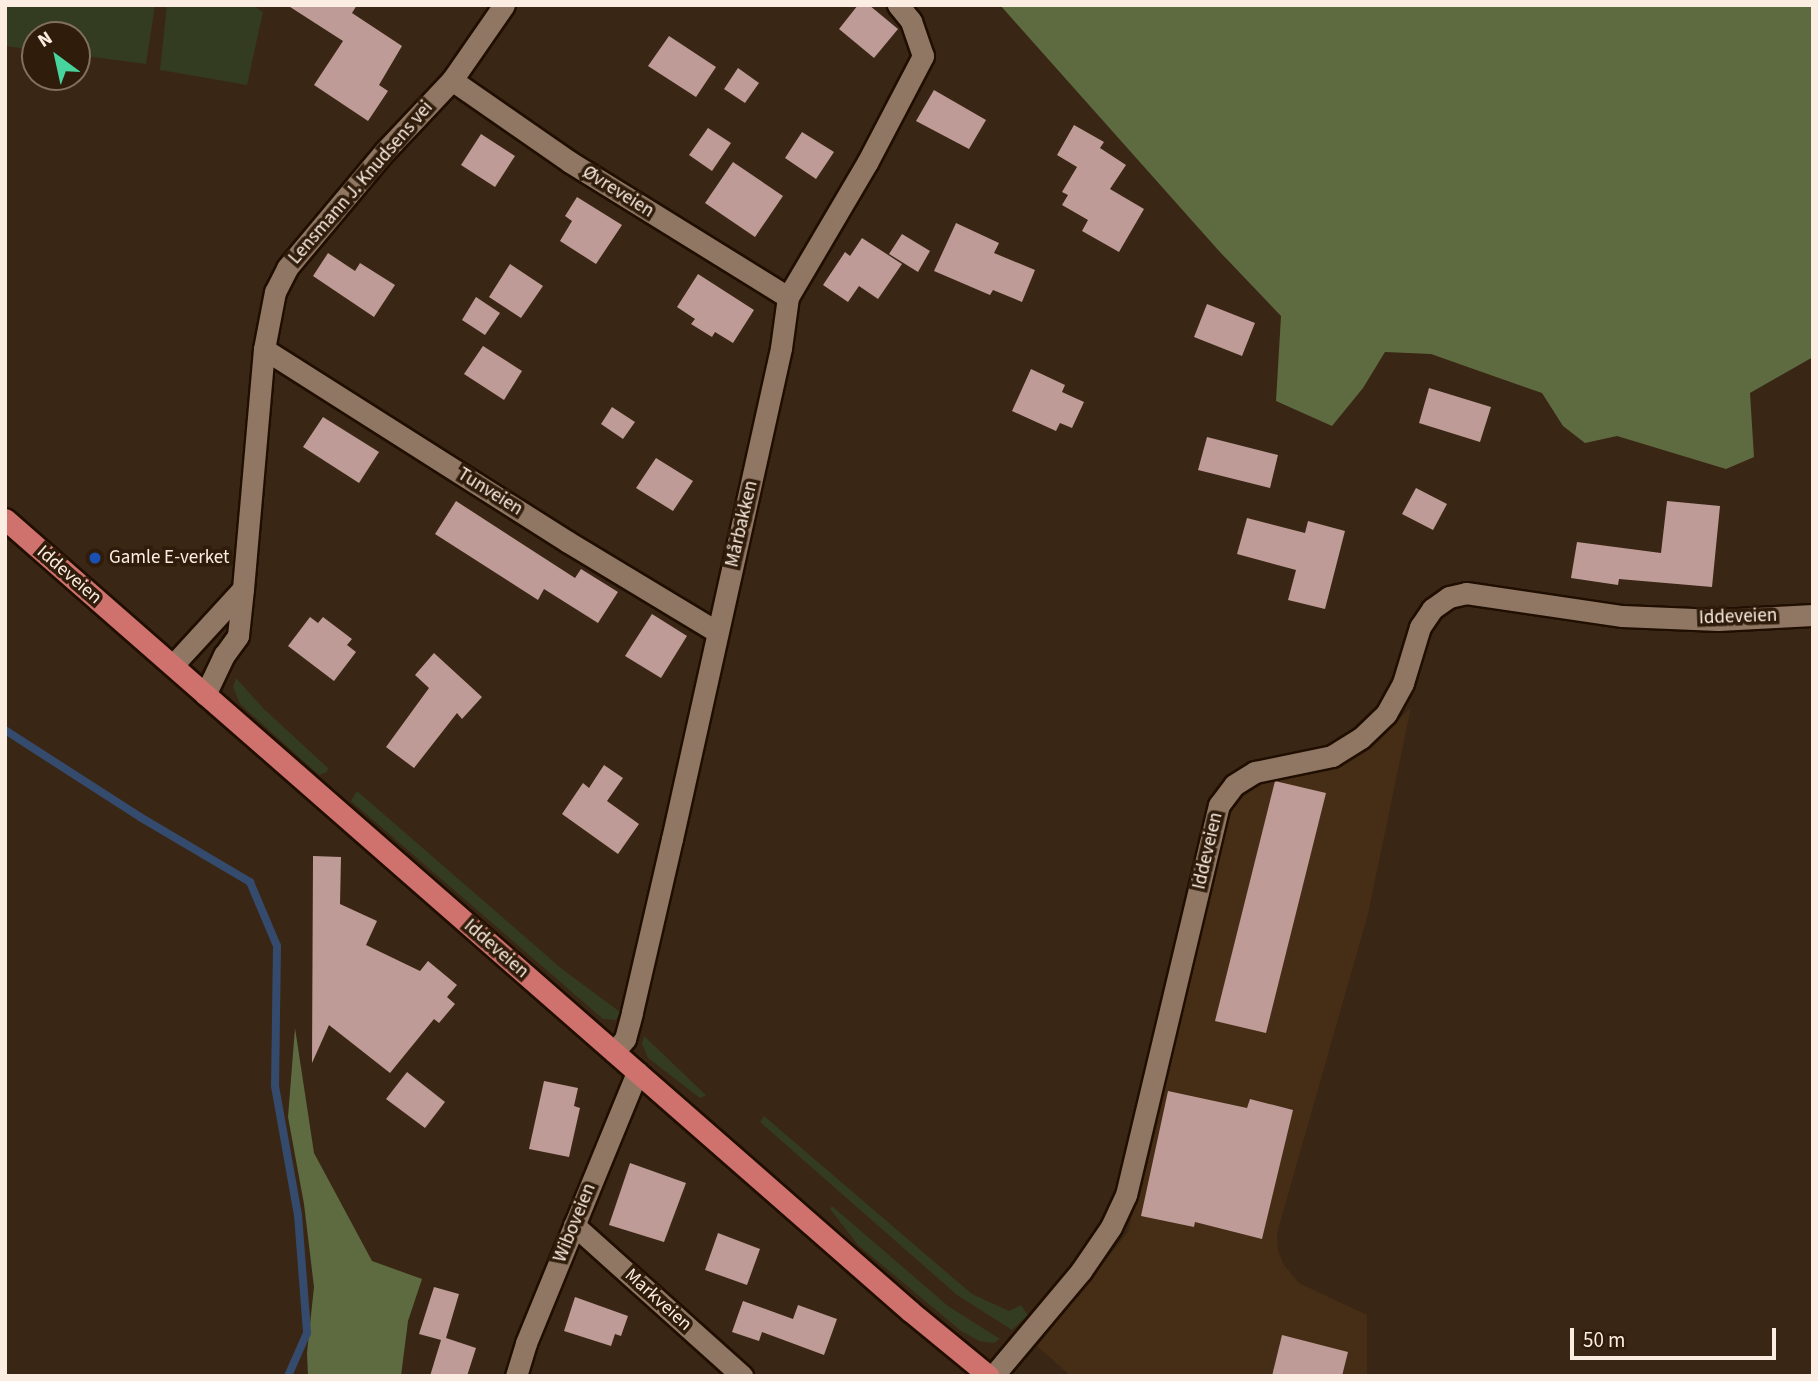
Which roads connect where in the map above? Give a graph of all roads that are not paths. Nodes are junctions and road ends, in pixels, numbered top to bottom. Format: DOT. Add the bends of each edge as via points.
graph roads {
  1 [pos="504,5"];
  2 [pos="905,13"];
  3 [pos="452,80"];
  4 [pos="788,297"];
  5 [pos="264,349"];
  6 [pos="5,519"];
  7 [pos="243,589"];
  8 [pos="1813,615"];
  9 [pos="717,632"];
  10 [pos="173,665"];
  11 [pos="205,695"];
  12 [pos="614,1052"];
  13 [pos="637,1072"];
  14 [pos="574,1225"];
  15 [pos="516,1376"];
  16 [pos="742,1376"];
  17 [pos="991,1376"];
  1 -- 3 [label="street, Lensmann J. Knudsens vei"];
  2 -- 4 [label="street, Mårbakken" via="923,56"];
  3 -- 4 [label="street, Øvreveien" via="570,162"];
  3 -- 5 [label="street, Lensmann J. Knudsens vei" via="385,151 287,268 275,292"];
  4 -- 9 [label="street, Mårbakken" via="781,348"];
  5 -- 7 [label="street, Lensmann J. Knudsens vei"];
  5 -- 9 [label="street, Tunveien"];
  6 -- 10 [label="main road, Iddeveien"];
  7 -- 10 [label="street"];
  7 -- 11 [label="street, Lensmann J. Knudsens vei" via="238,636"];
  8 -- 17 [label="street, Iddeveien" via="1718,620 1622,616 1466,593 1449,597 1432,608 1420,626 1403,683 1386,714 1361,738 1332,756 1255,772 1234,785 1219,805 1126,1195 1082,1271"];
  9 -- 12 [label="street, Mårbakken" via="632,1012 625,1039"];
  10 -- 11 [label="main road, Iddeveien"];
  11 -- 12 [label="main road, Iddeveien"];
  12 -- 13 [label="main road, Iddeveien"];
  13 -- 14 [label="street, Wiboveien"];
  13 -- 17 [label="main road, Iddeveien"];
  14 -- 15 [label="street, Wiboveien"];
  14 -- 16 [label="street, Markveien"];
}
